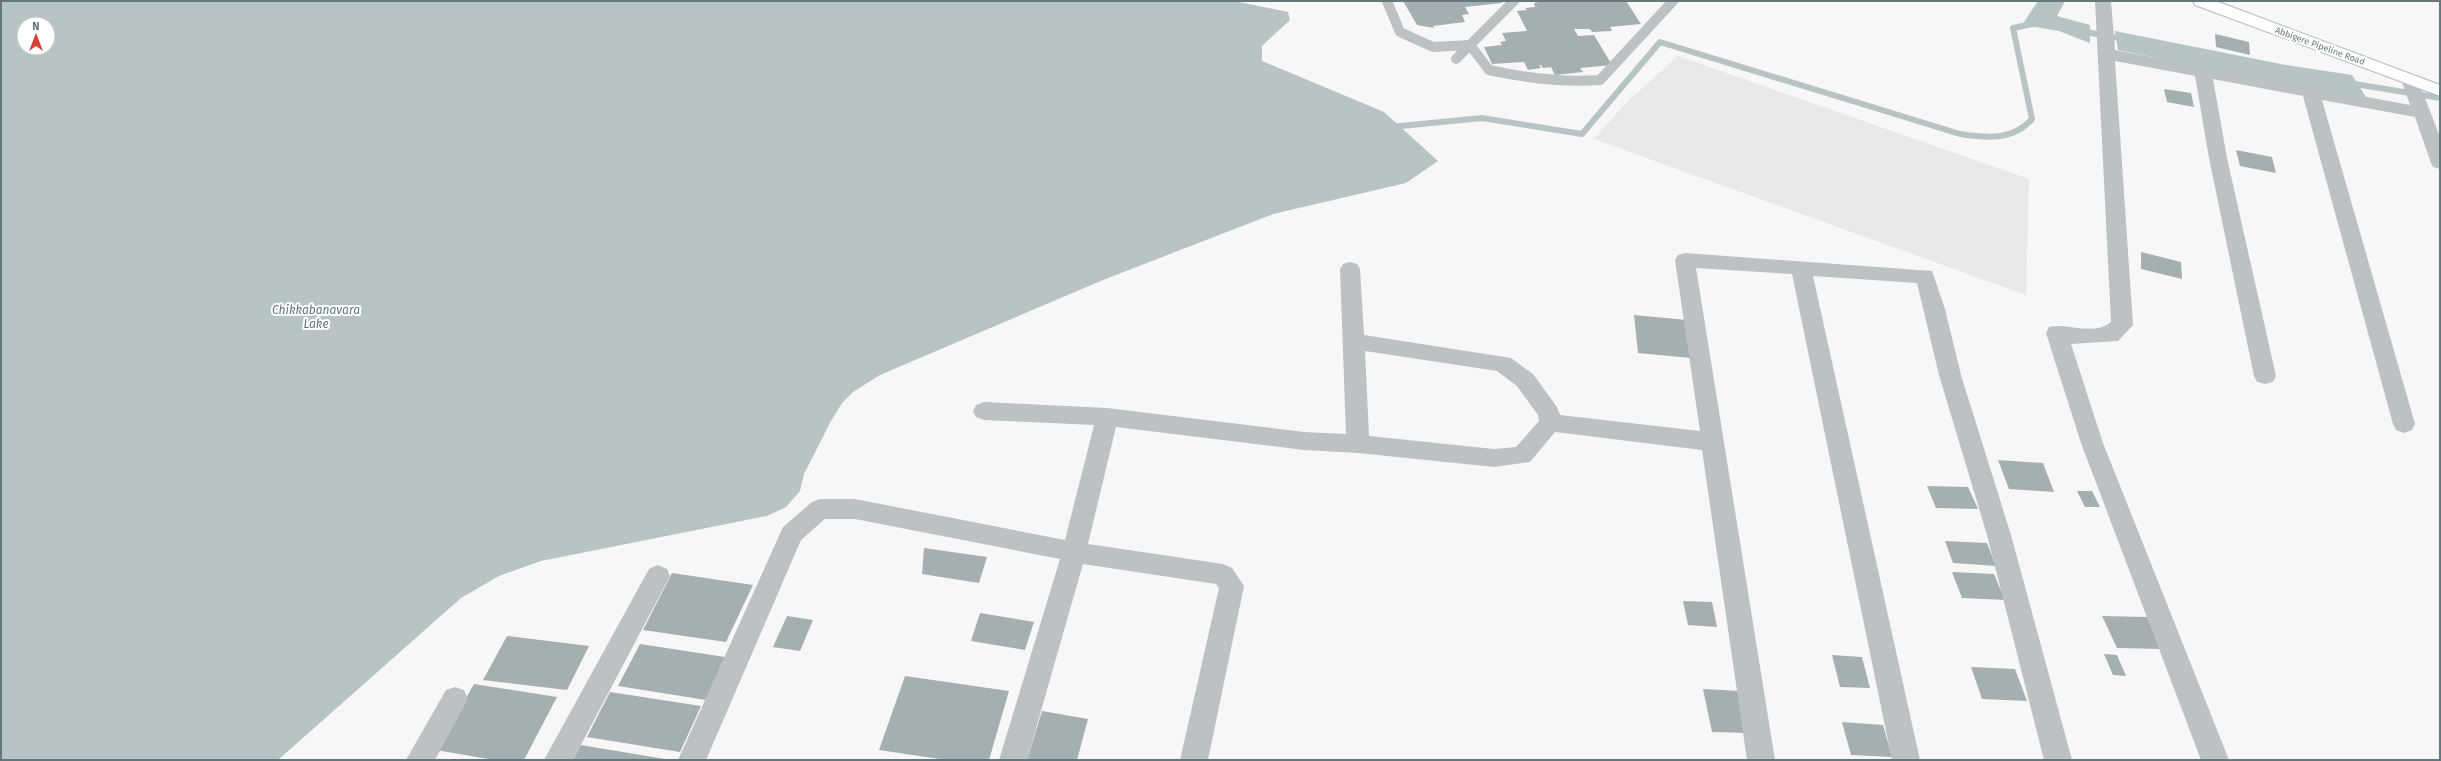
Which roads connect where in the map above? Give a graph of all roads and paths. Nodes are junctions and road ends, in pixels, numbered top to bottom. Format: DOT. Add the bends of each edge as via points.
graph roads {
  1 [pos="1387,1"];
  2 [pos="1514,1"];
  3 [pos="1673,1"];
  4 [pos="2103,1"];
  5 [pos="2201,1"];
  6 [pos="1470,45"];
  7 [pos="2106,54"];
  8 [pos="1456,59"];
  9 [pos="2203,72"];
  10 [pos="2410,79"];
  11 [pos="2440,91"];
  12 [pos="2312,92"];
  13 [pos="2422,113"];
  14 [pos="2440,163"];
  15 [pos="1801,267"];
  16 [pos="1350,269"];
  17 [pos="1354,341"];
  18 [pos="2265,376"];
  19 [pos="984,411"];
  20 [pos="1107,417"];
  21 [pos="1550,423"];
  22 [pos="2404,424"];
  23 [pos="1713,442"];
  24 [pos="1358,444"];
  25 [pos="1074,552"];
  26 [pos="658,576"];
  27 [pos="455,699"];
  28 [pos="420,760"];
  29 [pos="558,760"];
  30 [pos="692,760"];
  31 [pos="1013,760"];
  32 [pos="1194,760"];
  33 [pos="1761,760"];
  34 [pos="1906,760"];
  35 [pos="2058,760"];
  36 [pos="2215,760"];
  1 -- 6 [label="lane" via="1400,32 1433,47"];
  2 -- 6 [label="lane"];
  3 -- 6 [label="lane" via="1600,80 1579,82 1528,79 1489,70"];
  4 -- 7 [label="street"];
  5 -- 10 [label="main road, Abbigere Pipeline Road"];
  6 -- 8 [label="lane"];
  7 -- 9 [label="street"];
  7 -- 36 [label="street" via="2122,325 2110,335 2074,337 2057,334 2092,443"];
  9 -- 12 [label="street"];
  9 -- 18 [label="street" via="2218,158"];
  10 -- 11 [label="main road, Abbigere Pipeline Road"];
  10 -- 13 [label="street"];
  12 -- 13 [label="street"];
  12 -- 22 [label="street"];
  13 -- 14 [label="street"];
  15 -- 23 [label="street" via="1685,260"];
  15 -- 34 [label="street"];
  15 -- 35 [label="street" via="1925,276 1950,375 1999,536"];
  16 -- 17 [label="street"];
  17 -- 21 [label="street" via="1503,364 1525,380 1549,413"];
  17 -- 24 [label="street"];
  19 -- 20 [label="street"];
  20 -- 24 [label="street" via="1304,441"];
  20 -- 25 [label="street"];
  21 -- 23 [label="street"];
  21 -- 24 [label="street" via="1522,456 1494,458"];
  23 -- 33 [label="street"];
  25 -- 30 [label="street" via="855,509 820,509 792,534"];
  25 -- 31 [label="street"];
  25 -- 32 [label="street" via="1223,575 1232,586"];
  26 -- 29 [label="street"];
  27 -- 28 [label="street"];
}
